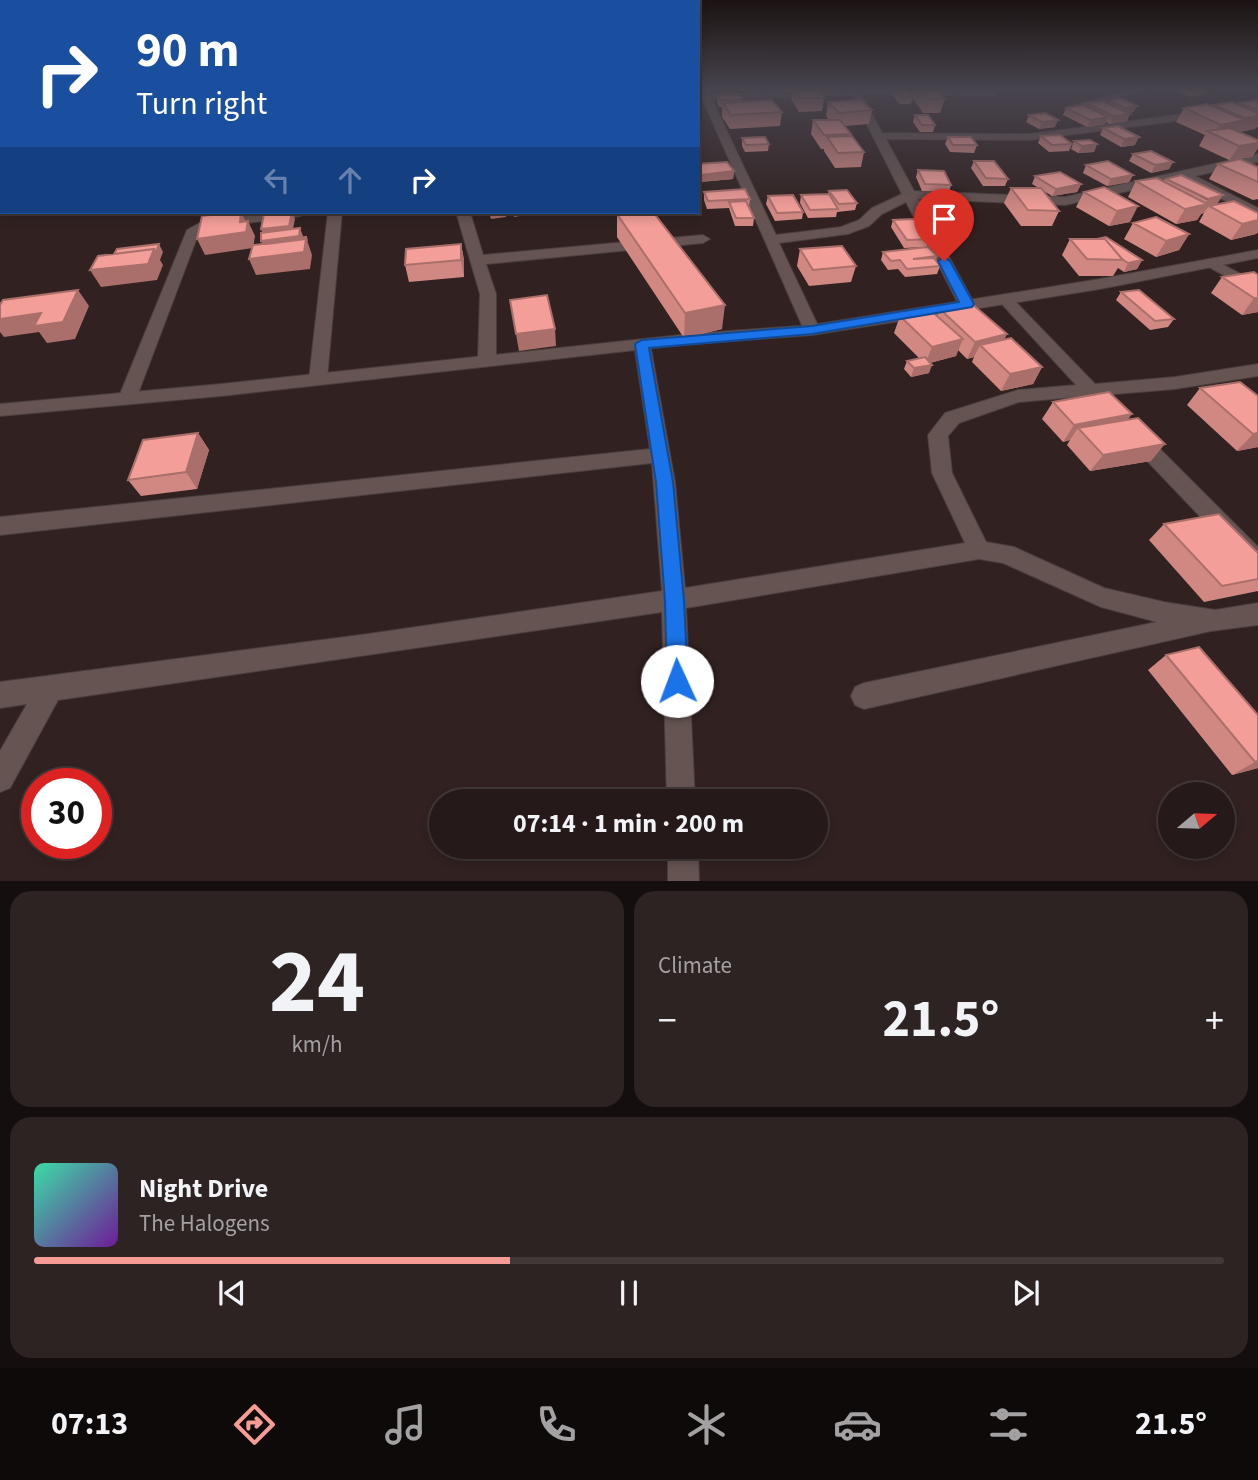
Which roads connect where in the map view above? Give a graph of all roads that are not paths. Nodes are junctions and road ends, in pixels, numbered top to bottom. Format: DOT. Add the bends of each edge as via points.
graph roads {
  1 [pos="720,130"];
  2 [pos="876,130"];
  3 [pos="1083,130"];
  4 [pos="879,136"];
  5 [pos="1258,158"];
  6 [pos="1183,174"];
  7 [pos="910,195"];
  8 [pos="1258,213"];
  9 [pos="285,214"];
  10 [pos="335,214"];
  11 [pos="464,214"];
  12 [pos="703,239"];
  13 [pos="771,240"];
  14 [pos="1258,254"];
  15 [pos="478,260"];
  16 [pos="1212,263"];
  17 [pos="1258,289"];
  18 [pos="1005,299"];
  19 [pos="967,304"];
  20 [pos="812,330"];
  21 [pos="642,344"];
  22 [pos="486,360"];
  23 [pos="1258,370"];
  24 [pos="318,379"];
  25 [pos="1091,389"];
  26 [pos="127,399"];
  27 [pos="1109,409"];
  28 [pos="0,410"];
  29 [pos="1128,429"];
  30 [pos="660,455"];
  31 [pos="0,526"];
  32 [pos="979,550"];
  33 [pos="1258,562"];
  34 [pos="674,601"];
  35 [pos="1258,614"];
  36 [pos="1215,621"];
  37 [pos="50,689"];
  38 [pos="0,695"];
  39 [pos="864,696"];
  40 [pos="0,778"];
  41 [pos="681,789"];
  42 [pos="683,859"];
  43 [pos="684,881"];
  1 -- 13 [label="street"];
  2 -- 4 [label="street"];
  3 -- 4 [label="street" via="1029,137"];
  4 -- 7 [label="street"];
  5 -- 6 [label="street"];
  6 -- 7 [label="street" via="1065,201"];
  6 -- 8 [label="street"];
  7 -- 13 [label="street" via="843,231"];
  7 -- 19 [label="street"];
  9 -- 26 [label="street" via="205,224 192,233"];
  10 -- 24 [label="street"];
  11 -- 15 [label="street"];
  12 -- 15 [label="street"];
  13 -- 20 [label="street"];
  14 -- 16 [label="street"];
  15 -- 22 [label="street" via="488,294"];
  16 -- 17 [label="street"];
  16 -- 18 [label="street"];
  18 -- 19 [label="street"];
  18 -- 25 [label="street"];
  19 -- 20 [label="street"];
  20 -- 21 [label="street"];
  21 -- 22 [label="street"];
  21 -- 30 [label="street"];
  22 -- 24 [label="street"];
  23 -- 25 [label="street" via="1175,383"];
  24 -- 26 [label="street"];
  25 -- 27 [label="street"];
  25 -- 32 [label="street" via="1018,396 987,405 953,418 938,435 942,473"];
  26 -- 28 [label="street"];
  29 -- 33 [label="street"];
  30 -- 31 [label="street"];
  30 -- 34 [label="street"];
  32 -- 34 [label="street"];
  32 -- 36 [label="street" via="1006,554 1101,597"];
  34 -- 37 [label="street"];
  34 -- 41 [label="street"];
  35 -- 36 [label="street"];
  36 -- 39 [label="street"];
  37 -- 38 [label="street"];
  37 -- 40 [label="street"];
  42 -- 43 [label="street"];
}
